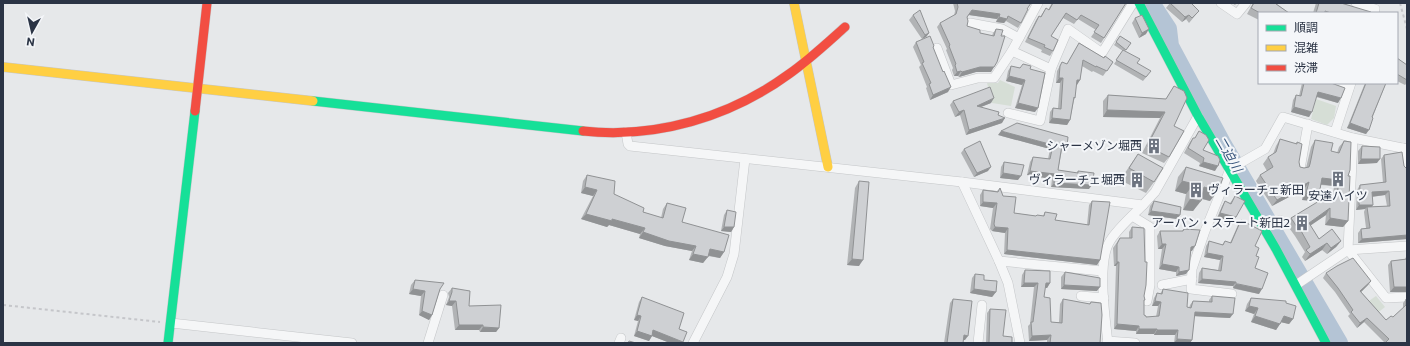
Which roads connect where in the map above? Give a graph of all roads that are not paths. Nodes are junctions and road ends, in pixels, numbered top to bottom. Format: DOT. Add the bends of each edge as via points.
graph roads {
  1 [pos="207,3"];
  2 [pos="794,3"];
  3 [pos="1038,3"];
  4 [pos="1133,3"];
  5 [pos="1139,3"];
  6 [pos="1221,3"];
  7 [pos="1246,3"];
  8 [pos="1356,3"];
  9 [pos="1374,12"];
  10 [pos="970,23"];
  11 [pos="845,27"];
  12 [pos="1019,38"];
  13 [pos="937,48"];
  14 [pos="1012,50"];
  15 [pos="805,62"];
  16 [pos="3,67"];
  17 [pos="1051,69"];
  18 [pos="1338,84"];
  19 [pos="1350,86"];
  20 [pos="196,88"];
  21 [pos="1008,113"];
  22 [pos="1198,116"];
  23 [pos="1308,124"];
  24 [pos="626,132"];
  25 [pos="1335,132"];
  26 [pos="1353,138"];
  27 [pos="1405,149"];
  28 [pos="745,159"];
  29 [pos="828,167"];
  30 [pos="1234,167"];
  31 [pos="1300,169"];
  32 [pos="1407,169"];
  33 [pos="962,182"];
  34 [pos="1143,204"];
  35 [pos="1132,216"];
  36 [pos="1280,220"];
  37 [pos="1264,229"];
  38 [pos="1407,246"];
  39 [pos="1348,250"];
  40 [pos="999,261"];
  41 [pos="1102,272"];
  42 [pos="1192,280"];
  43 [pos="1301,282"];
  44 [pos="1162,285"];
  45 [pos="1232,294"];
  46 [pos="443,296"];
  47 [pos="1081,296"];
  48 [pos="1407,297"];
  49 [pos="1104,298"];
  50 [pos="1147,301"];
  51 [pos="982,306"];
  52 [pos="171,323"];
  53 [pos="1108,342"];
  54 [pos="168,343"];
  55 [pos="352,343"];
  56 [pos="428,343"];
  57 [pos="693,343"];
  58 [pos="978,343"];
  59 [pos="1020,343"];
  60 [pos="1135,343"];
  61 [pos="1326,343"];
  1 -- 20 [label="street"];
  2 -- 15 [label="street"];
  3 -- 12 [label="street"];
  4 -- 17 [label="street" via="1102,53 1068,29"];
  5 -- 22 [label="street"];
  6 -- 7 [label="street" via="1236,14"];
  8 -- 9 [label="street" via="1375,9"];
  10 -- 12 [label="street" via="1002,29"];
  11 -- 15 [label="street"];
  12 -- 14 [label="street"];
  13 -- 14 [label="street" via="951,85 978,78 994,78"];
  14 -- 17 [label="street"];
  15 -- 24 [label="street" via="762,92 730,109 659,129"];
  15 -- 29 [label="street"];
  16 -- 20 [label="street"];
  17 -- 21 [label="street" via="1040,121"];
  18 -- 19 [label="street"];
  19 -- 25 [label="street"];
  20 -- 24 [label="street" via="591,132"];
  20 -- 52 [label="street"];
  22 -- 30 [label="street"];
  22 -- 34 [label="street" via="1155,192"];
  23 -- 25 [label="street"];
  23 -- 30 [label="street" via="1283,117 1265,149"];
  23 -- 31 [label="street"];
  24 -- 28 [label="street" via="630,146"];
  25 -- 26 [label="street"];
  26 -- 27 [label="street"];
  26 -- 39 [label="street"];
  27 -- 32 [label="street"];
  28 -- 29 [label="street"];
  28 -- 57 [label="street" via="734,254 727,277"];
  29 -- 33 [label="street"];
  30 -- 37 [label="street"];
  30 -- 42 [label="street" via="1205,231 1192,269"];
  33 -- 34 [label="street"];
  33 -- 40 [label="street"];
  34 -- 35 [label="street"];
  35 -- 41 [label="street" via="1110,240 1104,252"];
  35 -- 50 [label="street" via="1150,227 1150,284"];
  36 -- 37 [label="street"];
  37 -- 43 [label="street"];
  38 -- 39 [label="street"];
  39 -- 43 [label="street"];
  39 -- 48 [label="street" via="1386,298"];
  40 -- 41 [label="street"];
  40 -- 59 [label="street" via="1008,283"];
  41 -- 49 [label="street"];
  42 -- 44 [label="street"];
  42 -- 45 [label="street" via="1191,289"];
  43 -- 61 [label="street"];
  46 -- 56 [label="street"];
  47 -- 49 [label="street"];
  49 -- 53 [label="street"];
  51 -- 58 [label="street"];
  52 -- 54 [label="street"];
  52 -- 55 [label="street"];
  53 -- 60 [label="street"];
}
